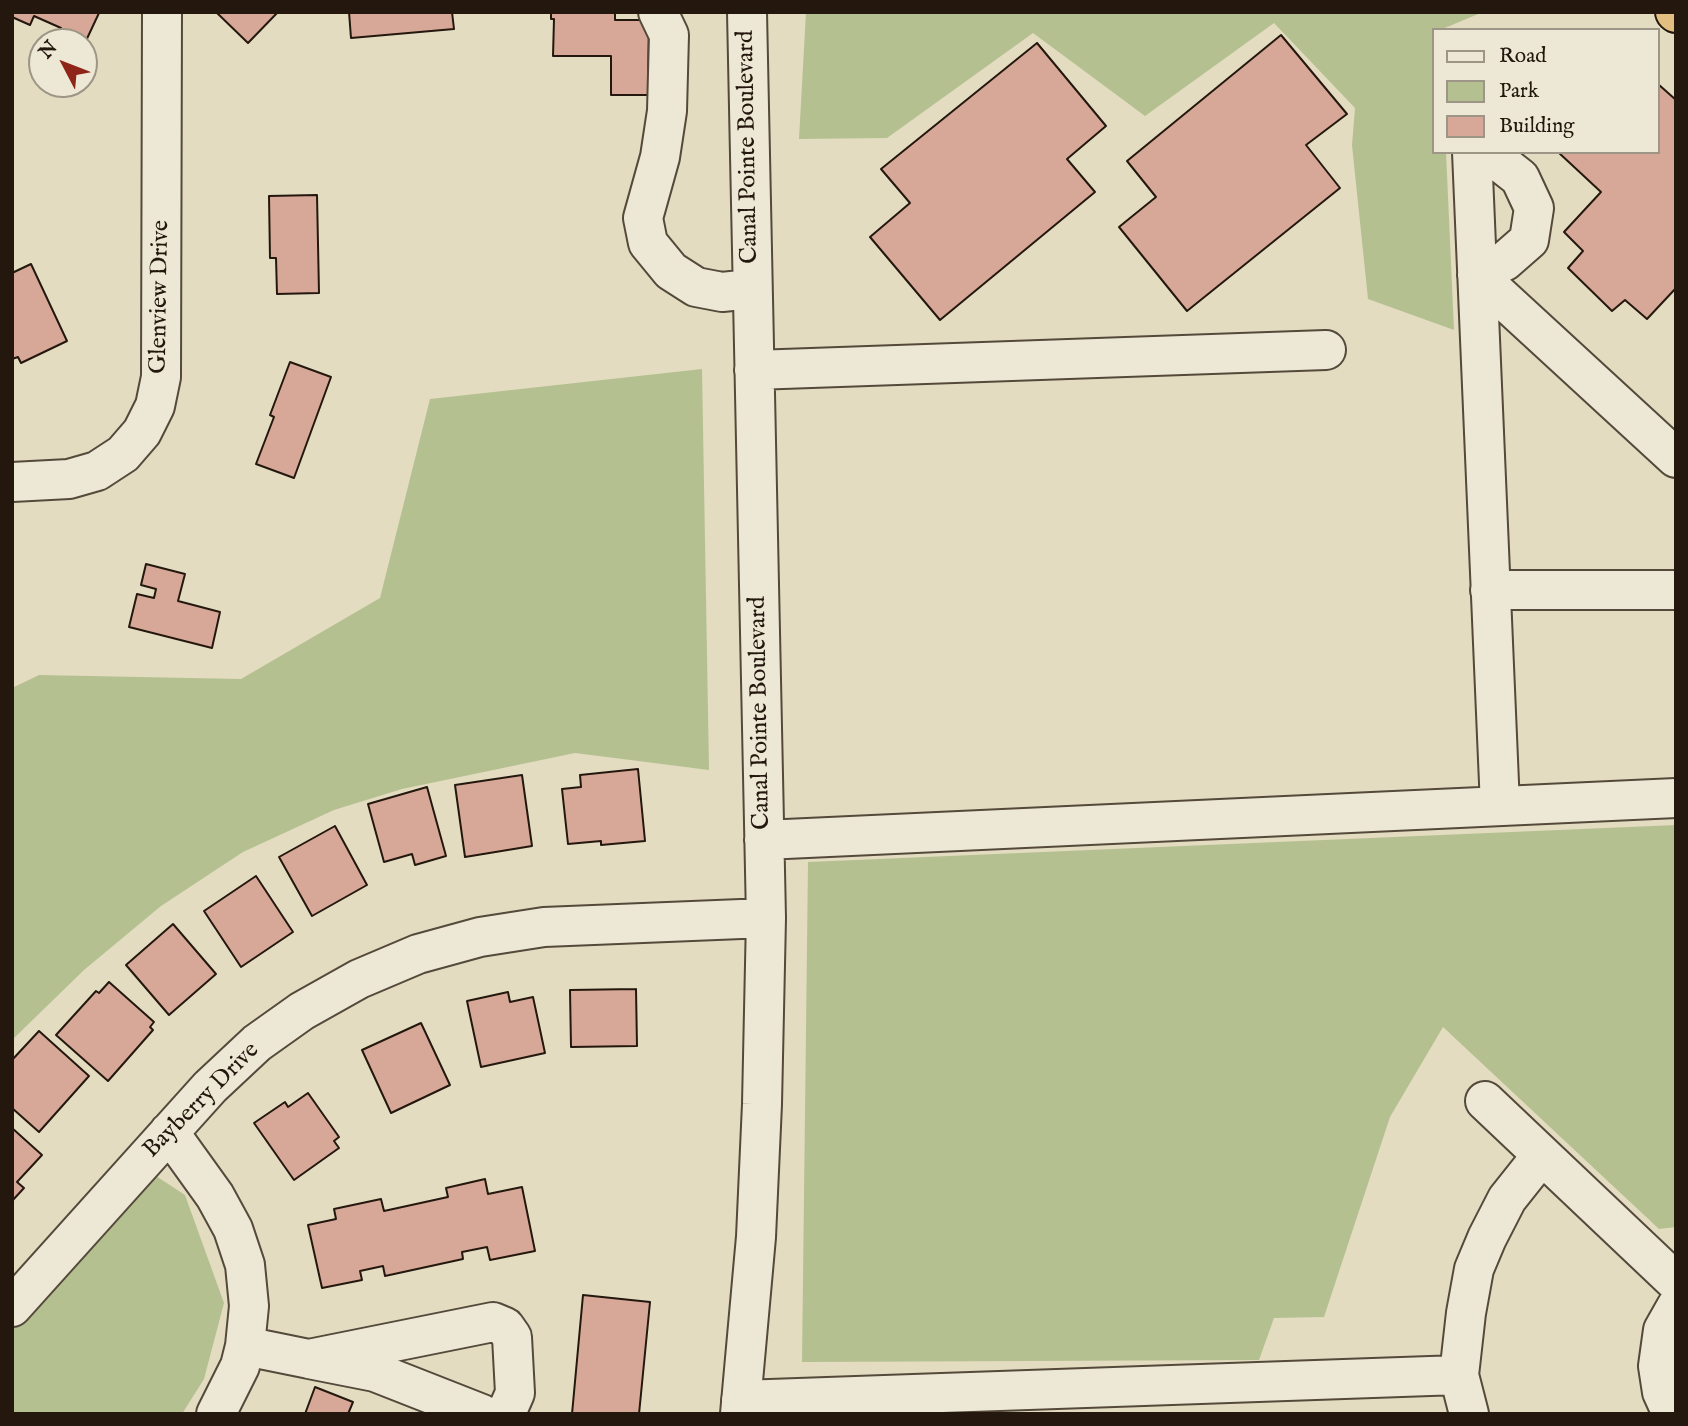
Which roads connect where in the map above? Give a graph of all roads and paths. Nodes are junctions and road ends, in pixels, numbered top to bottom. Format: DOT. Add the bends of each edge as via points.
graph roads {
  1 [pos="162,12"];
  2 [pos="658,12"];
  3 [pos="747,12"];
  4 [pos="1472,154"];
  5 [pos="1490,154"];
  6 [pos="1477,275"];
  7 [pos="751,289"];
  8 [pos="1326,350"];
  9 [pos="754,370"];
  10 [pos="1676,458"];
  11 [pos="12,482"];
  12 [pos="1490,590"];
  13 [pos="1676,590"];
  14 [pos="1676,798"];
  15 [pos="1500,806"];
  16 [pos="764,840"];
  17 [pos="766,919"];
  18 [pos="1485,1101"];
  19 [pos="169,1132"];
  20 [pos="1542,1155"];
  21 [pos="1676,1282"];
  22 [pos="12,1307"];
  23 [pos="1676,1307"];
  24 [pos="245,1346"];
  25 [pos="309,1359"];
  26 [pos="1459,1375"];
  27 [pos="740,1407"];
  28 [pos="216,1414"];
  29 [pos="482,1414"];
  30 [pos="502,1414"];
  31 [pos="1469,1414"];
  32 [pos="1672,1414"];
  1 -- 11 [label="street, Glenview Drive" via="161,377 155,405 142,432 123,454 97,471 69,479"];
  2 -- 7 [label="street" via="669,35 667,111 643,218 648,243 671,271 696,287 722,292"];
  3 -- 7 [label="street, Canal Pointe Boulevard"];
  4 -- 6 [label="street"];
  5 -- 6 [label="street" via="1520,178 1534,208 1529,240 1505,261"];
  6 -- 10 [label="street"];
  6 -- 12 [label="street"];
  7 -- 9 [label="street, Canal Pointe Boulevard"];
  8 -- 9 [label="street"];
  9 -- 16 [label="street, Canal Pointe Boulevard"];
  12 -- 13 [label="street"];
  12 -- 15 [label="street"];
  14 -- 15 [label="street"];
  15 -- 16 [label="street"];
  16 -- 17 [label="street, Canal Pointe Boulevard"];
  17 -- 19 [label="street, Bayberry Drive" via="544,927 480,937 418,954 359,979 257,1043"];
  17 -- 27 [label="street, Canal Pointe Boulevard" via="756,1237"];
  18 -- 20 [label="street"];
  19 -- 22 [label="street, Bayberry Drive"];
  19 -- 24 [label="street" via="233,1229 245,1265 249,1306"];
  20 -- 21 [label="street"];
  20 -- 26 [label="street" via="1507,1199 1474,1269"];
  23 -- 32 [label="street" via="1663,1330 1658,1366"];
  24 -- 25 [label="street"];
  24 -- 28 [label="street"];
  25 -- 29 [label="street" via="375,1372"];
  25 -- 30 [label="street" via="493,1322 505,1327 512,1337 515,1393"];
  26 -- 27 [label="street"];
  26 -- 31 [label="street"];
}
